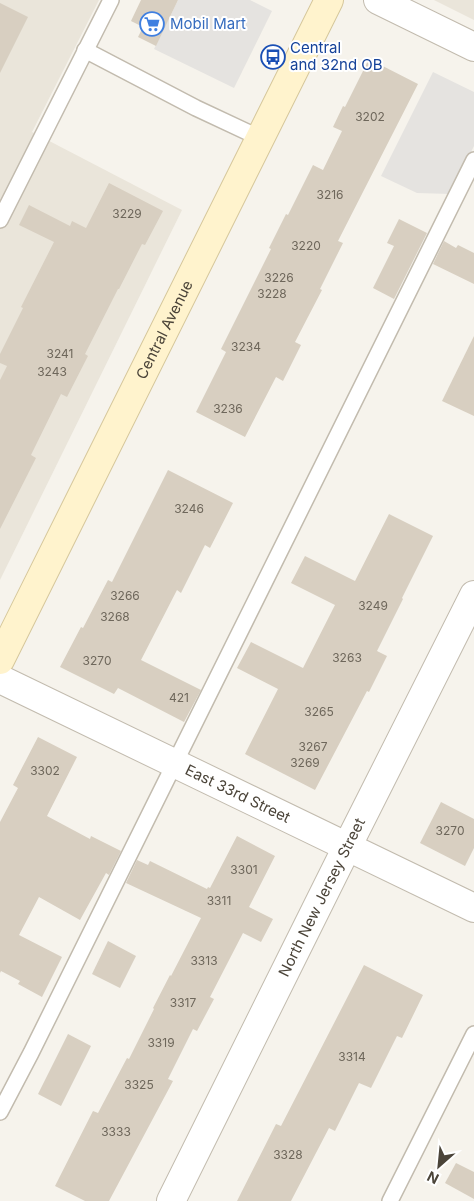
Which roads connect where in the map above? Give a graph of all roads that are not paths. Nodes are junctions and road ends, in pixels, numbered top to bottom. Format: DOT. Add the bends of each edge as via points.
graph roads {
  1 [pos="111,0"];
  2 [pos="329,0"];
  3 [pos="378,0"];
  4 [pos="474,47"];
  5 [pos="85,50"];
  6 [pos="260,138"];
  7 [pos="474,160"];
  8 [pos="0,220"];
  9 [pos="474,595"];
  10 [pos="0,660"];
  11 [pos="0,679"];
  12 [pos="174,763"];
  13 [pos="347,847"];
  14 [pos="474,908"];
  15 [pos="474,1034"];
  16 [pos="0,1112"];
  17 [pos="171,1201"];
  18 [pos="390,1201"];
  1 -- 5 [label="lane"];
  2 -- 6 [label="main road, Central Avenue"];
  3 -- 4 [label="street"];
  5 -- 6 [label="lane"];
  5 -- 8 [label="lane"];
  6 -- 10 [label="main road, Central Avenue"];
  7 -- 12 [label="lane"];
  9 -- 13 [label="street, North New Jersey Street"];
  11 -- 12 [label="street, East 33rd Street"];
  12 -- 13 [label="street, East 33rd Street"];
  12 -- 16 [label="lane"];
  13 -- 14 [label="street, East 33rd Street"];
  13 -- 17 [label="street, North New Jersey Street"];
  15 -- 18 [label="lane"];
}
